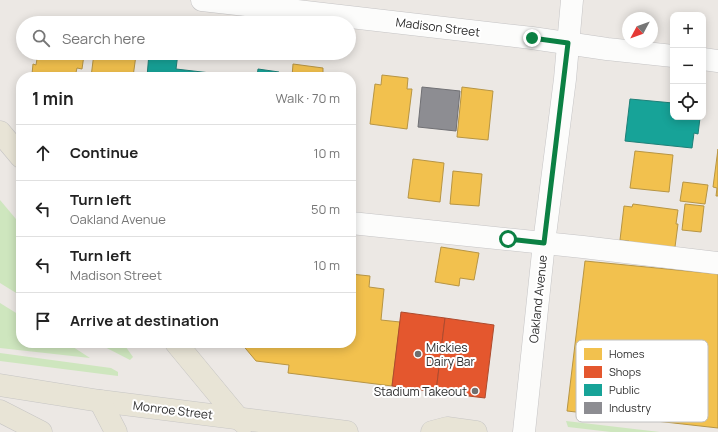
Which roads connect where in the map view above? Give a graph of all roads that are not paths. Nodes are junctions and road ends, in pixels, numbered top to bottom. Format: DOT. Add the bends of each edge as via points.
graph roads {
  1 [pos="202,0"];
  2 [pos="572,0"];
  3 [pos="338,16"];
  4 [pos="356,18"];
  5 [pos="568,43"];
  6 [pos="670,56"];
  7 [pos="706,60"];
  8 [pos="718,61"];
  9 [pos="0,132"];
  10 [pos="16,151"];
  11 [pos="356,224"];
  12 [pos="544,243"];
  13 [pos="718,263"];
  14 [pos="180,348"];
  15 [pos="0,385"];
  16 [pos="100,401"];
  17 [pos="0,411"];
  18 [pos="238,425"];
  19 [pos="41,432"];
  20 [pos="116,432"];
  21 [pos="256,432"];
  22 [pos="347,432"];
  23 [pos="432,432"];
  24 [pos="476,432"];
  25 [pos="524,432"];
  1 -- 3 [label="street, Madison Street"];
  2 -- 5 [label="street, Oakland Avenue"];
  4 -- 5 [label="street, Madison Street"];
  5 -- 6 [label="street, Madison Street"];
  5 -- 12 [label="street, Oakland Avenue"];
  7 -- 8 [label="street"];
  9 -- 10 [label="main road"];
  11 -- 12 [label="street"];
  12 -- 13 [label="street"];
  12 -- 25 [label="street, Oakland Avenue"];
  14 -- 18 [label="main road"];
  15 -- 16 [label="main road, Monroe Street"];
  16 -- 18 [label="main road, Monroe Street"];
  16 -- 20 [label="main road"];
  17 -- 19 [label="main road"];
  18 -- 21 [label="main road"];
  18 -- 22 [label="main road, Monroe Street"];
  23 -- 24 [label="main road" via="447,428"];
}
